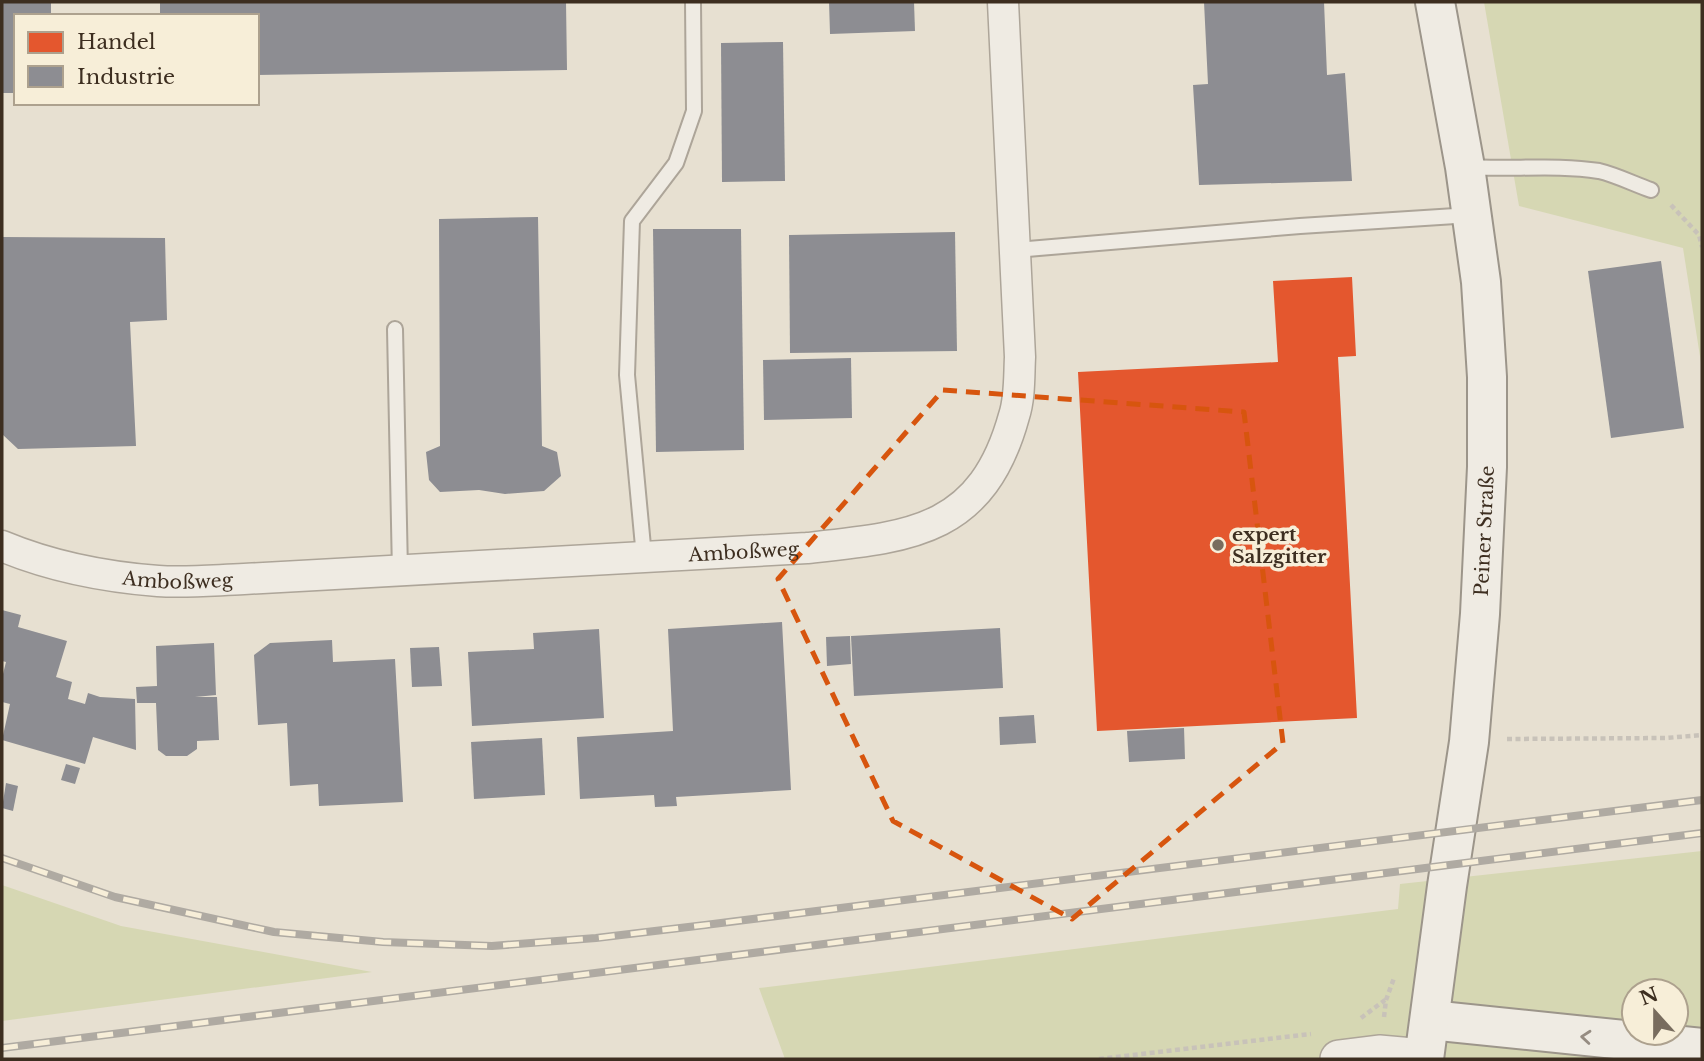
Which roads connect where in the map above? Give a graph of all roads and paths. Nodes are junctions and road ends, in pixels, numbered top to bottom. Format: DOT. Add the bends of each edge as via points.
graph roads {
  1 [pos="693,2"];
  2 [pos="1003,2"];
  3 [pos="1435,2"];
  4 [pos="1465,167"];
  5 [pos="1651,190"];
  6 [pos="1472,215"];
  7 [pos="1702,247"];
  8 [pos="1015,250"];
  9 [pos="395,329"];
  10 [pos="2,545"];
  11 [pos="644,557"];
  12 [pos="400,572"];
  13 [pos="1702,735"];
  14 [pos="1500,739"];
  15 [pos="1398,966"];
  16 [pos="1430,1020"];
  17 [pos="1355,1023"];
  18 [pos="1328,1046"];
  19 [pos="1702,1048"];
  20 [pos="1424,1058"];
  21 [pos="1099,1059"];
  1 -- 11 [label="lane" via="694,111 676,163 632,221 627,375"];
  2 -- 8 [label="street, Amboßweg"];
  3 -- 4 [label="main road, Peiner Straße"];
  4 -- 5 [label="lane" via="1551,166 1601,172"];
  4 -- 6 [label="main road, Peiner Straße"];
  5 -- 7 [label="path" via="1679,211 1699,235"];
  6 -- 8 [label="lane"];
  6 -- 16 [label="main road, Peiner Straße" via="1487,377 1481,601 1469,741"];
  8 -- 11 [label="street, Amboßweg" via="1020,357 1015,414 997,465 976,496 936,524 885,540"];
  9 -- 12 [label="lane"];
  10 -- 12 [label="street, Amboßweg" via="30,558 159,581"];
  11 -- 12 [label="street, Amboßweg"];
  13 -- 14 [label="path"];
  15 -- 17 [label="path" via="1386,1000"];
  19 -- 16 [label="main road, one-way"];
  16 -- 20 [label="main road, Peiner Straße"];
  18 -- 20 [label="street"];
  18 -- 21 [label="path"];
}
